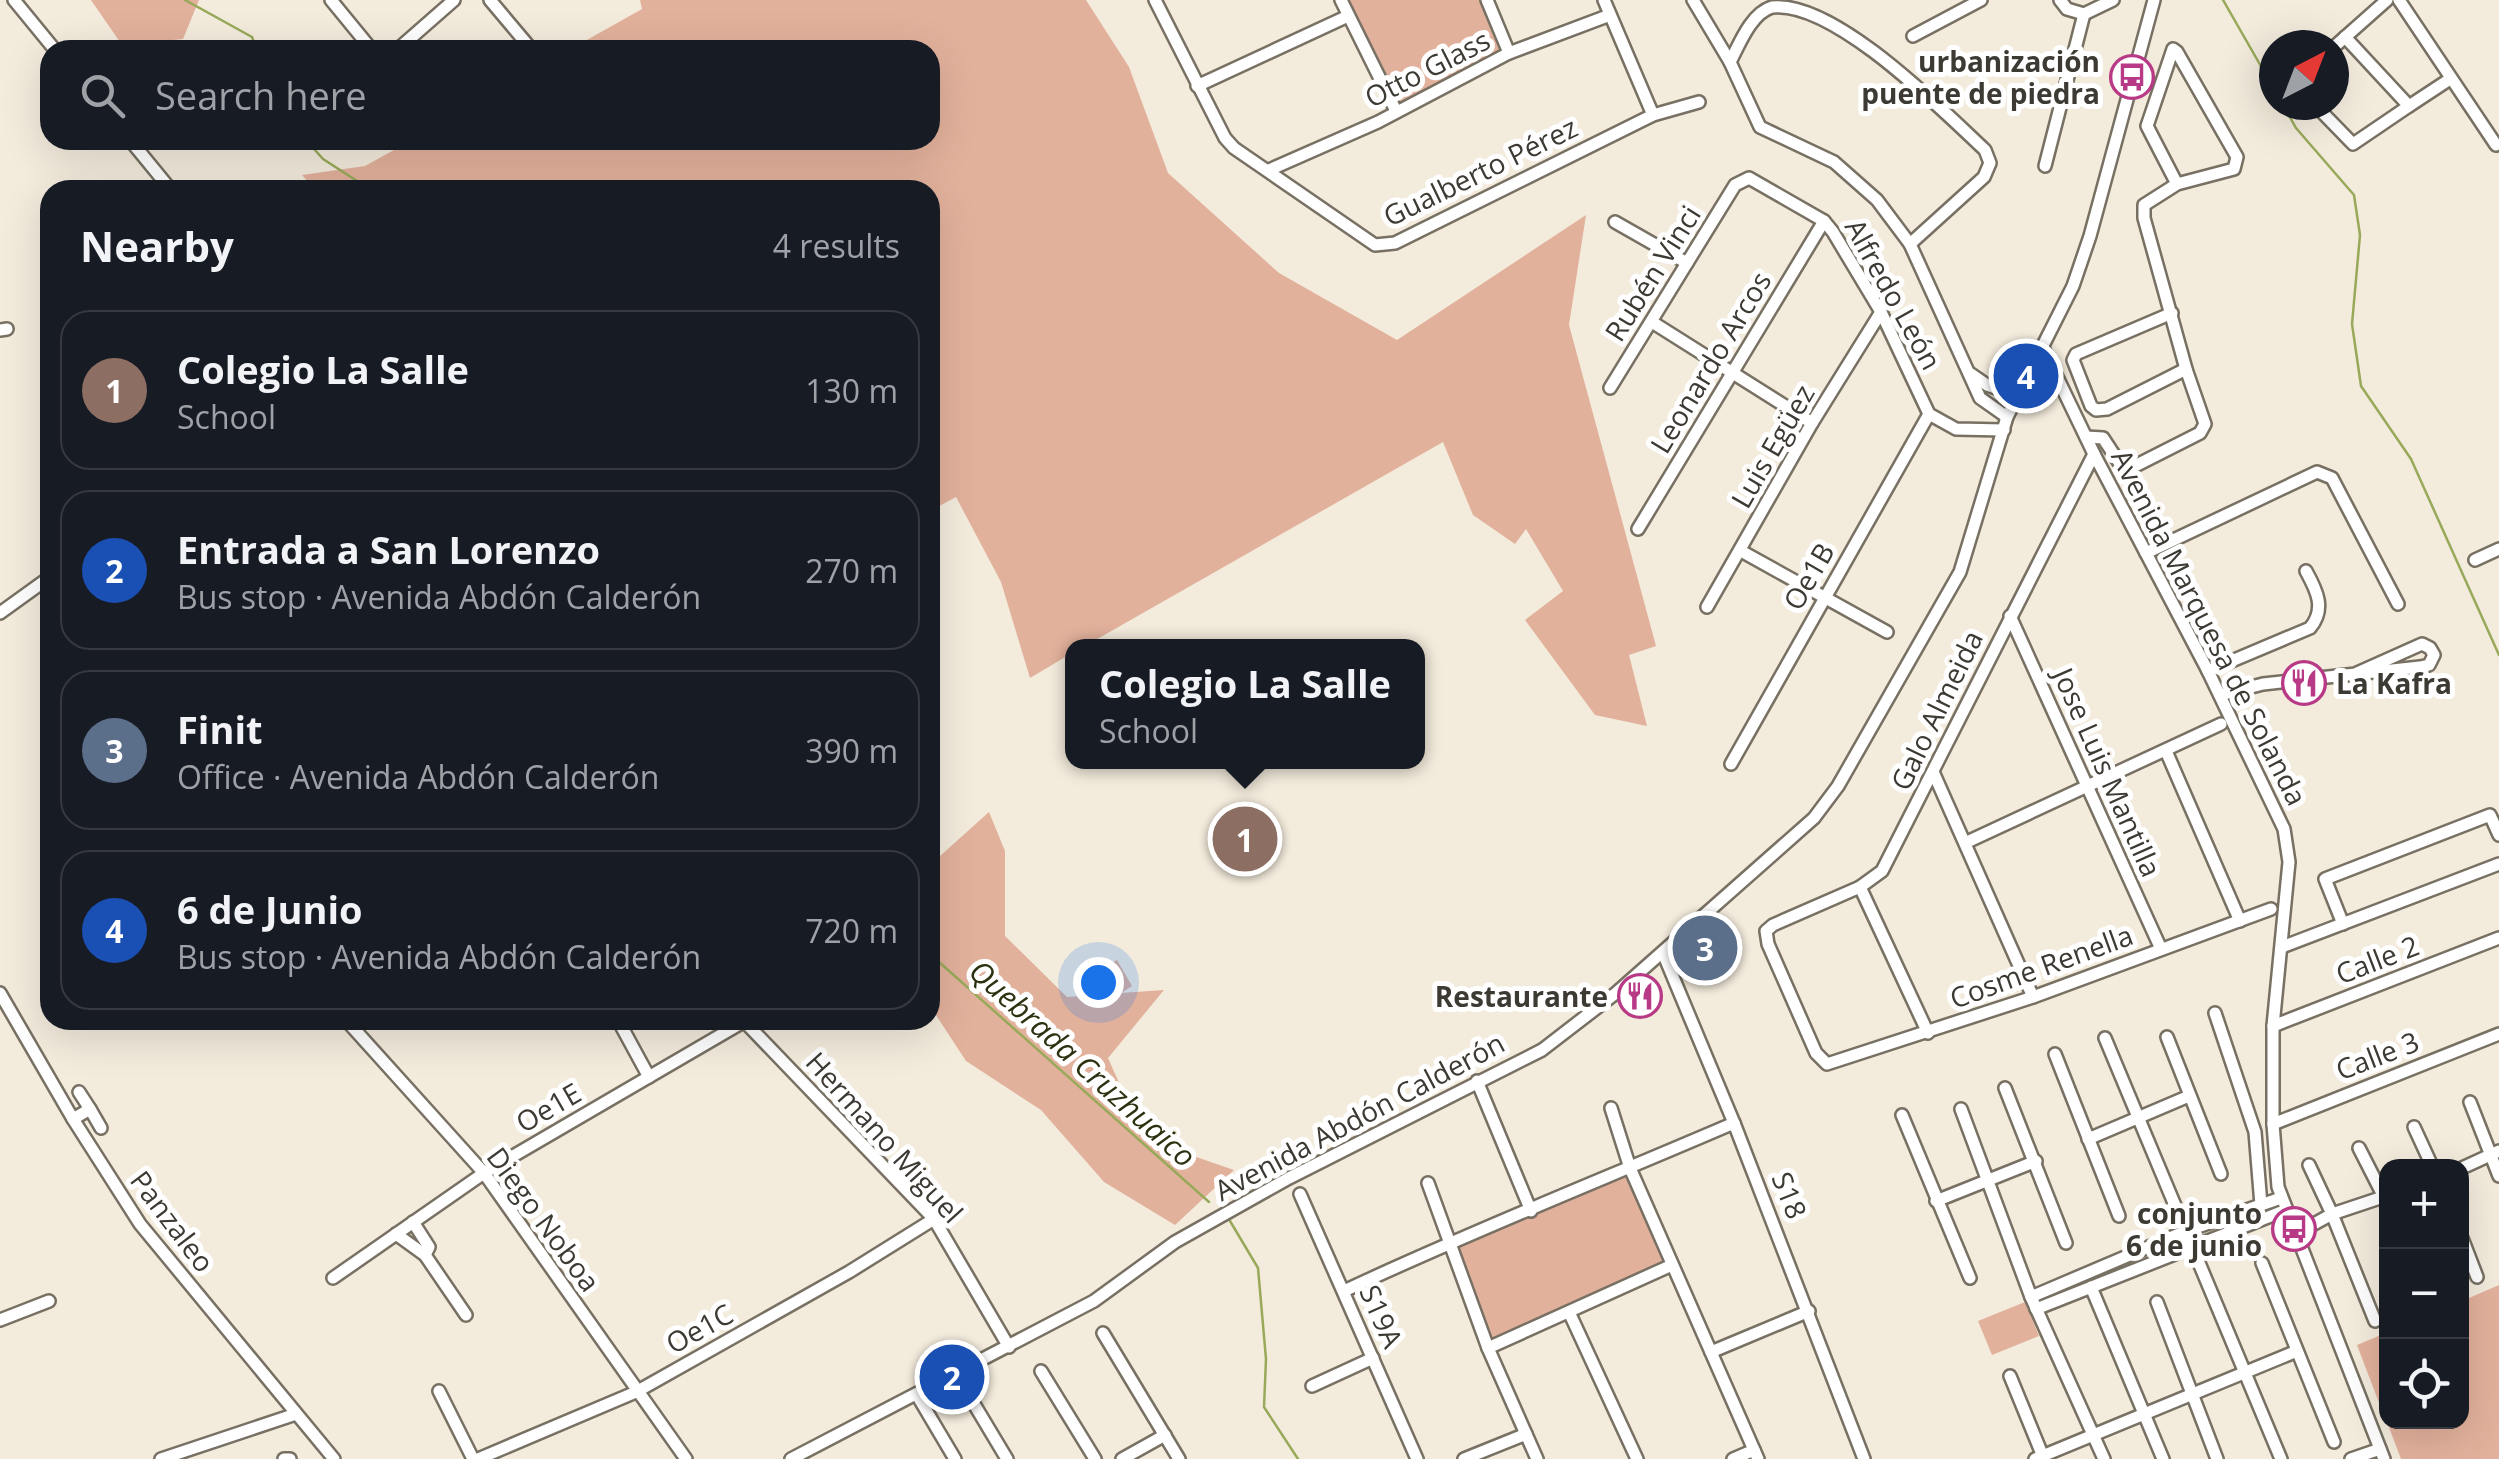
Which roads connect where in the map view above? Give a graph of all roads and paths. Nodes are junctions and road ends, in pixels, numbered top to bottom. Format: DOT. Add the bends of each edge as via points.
graph roads {
  1 [pos="14,0"];
  2 [pos="331,0"];
  3 [pos="454,0"];
  4 [pos="490,0"];
  5 [pos="1155,0"];
  6 [pos="1340,0"];
  7 [pos="1487,0"];
  8 [pos="1604,0"];
  9 [pos="1693,0"];
  10 [pos="1980,0"];
  11 [pos="2060,0"];
  12 [pos="2112,0"];
  13 [pos="2154,0"];
  14 [pos="2388,0"];
  15 [pos="2399,0"];
  16 [pos="1610,14"];
  17 [pos="2084,14"];
  18 [pos="1348,16"];
  19 [pos="2349,34"];
  20 [pos="1913,36"];
  21 [pos="48,40"];
  22 [pos="364,40"];
  23 [pos="408,40"];
  24 [pos="524,40"];
  25 [pos="2349,41"];
  26 [pos="1509,54"];
  27 [pos="1730,62"];
  28 [pos="2450,79"];
  29 [pos="1198,86"];
  30 [pos="1699,102"];
  31 [pos="2409,106"];
  32 [pos="1396,111"];
  33 [pos="1652,115"];
  34 [pos="2329,120"];
  35 [pos="2496,145"];
  36 [pos="138,150"];
  37 [pos="2045,166"];
  38 [pos="1270,170"];
  39 [pos="163,180"];
  40 [pos="2177,184"];
  41 [pos="1735,185"];
  42 [pos="1824,221"];
  43 [pos="1615,222"];
  44 [pos="1910,244"];
  45 [pos="1687,263"];
  46 [pos="1881,312"];
  47 [pos="2172,313"];
  48 [pos="1652,322"];
  49 [pos="2043,348"];
  50 [pos="2186,369"];
  51 [pos="1733,374"];
  52 [pos="1971,374"];
  53 [pos="1610,388"];
  54 [pos="2016,395"];
  55 [pos="1929,414"];
  56 [pos="2007,416"];
  57 [pos="1812,423"];
  58 [pos="2004,430"];
  59 [pos="2086,436"];
  60 [pos="2094,454"];
  61 [pos="1638,529"];
  62 [pos="2499,549"];
  63 [pos="1741,551"];
  64 [pos="2146,554"];
  65 [pos="2475,560"];
  66 [pos="2306,571"];
  67 [pos="40,584"];
  68 [pos="1824,597"];
  69 [pos="2398,604"];
  70 [pos="1707,607"];
  71 [pos="0,613"];
  72 [pos="2010,616"];
  73 [pos="1886,632"];
  74 [pos="2208,671"];
  75 [pos="2357,673"];
  76 [pos="2220,695"];
  77 [pos="2221,724"];
  78 [pos="2166,752"];
  79 [pos="1731,764"];
  80 [pos="1934,774"];
  81 [pos="2087,786"];
  82 [pos="2499,835"];
  83 [pos="1966,842"];
  84 [pos="2499,864"];
  85 [pos="1860,886"];
  86 [pos="2271,909"];
  87 [pos="2240,921"];
  88 [pos="2343,924"];
  89 [pos="2499,938"];
  90 [pos="2282,947"];
  91 [pos="2161,949"];
  92 [pos="1663,953"];
  93 [pos="0,993"];
  94 [pos="2034,996"];
  95 [pos="2215,1013"];
  96 [pos="2273,1026"];
  97 [pos="355,1030"];
  98 [pos="624,1030"];
  99 [pos="728,1030"];
  100 [pos="752,1030"];
  101 [pos="1928,1033"];
  102 [pos="2499,1034"];
  103 [pos="2167,1037"];
  104 [pos="2105,1038"];
  105 [pos="2055,1054"];
  106 [pos="1826,1064"];
  107 [pos="649,1076"];
  108 [pos="1478,1081"];
  109 [pos="2005,1088"];
  110 [pos="79,1092"];
  111 [pos="2189,1096"];
  112 [pos="2470,1102"];
  113 [pos="1611,1108"];
  114 [pos="90,1109"];
  115 [pos="1960,1109"];
  116 [pos="1902,1115"];
  117 [pos="2138,1118"];
  118 [pos="73,1119"];
  119 [pos="1734,1123"];
  120 [pos="2272,1124"];
  121 [pos="2414,1127"];
  122 [pos="101,1128"];
  123 [pos="2088,1139"];
  124 [pos="2359,1148"];
  125 [pos="2495,1154"];
  126 [pos="2429,1159"];
  127 [pos="2036,1161"];
  128 [pos="2309,1165"];
  129 [pos="2469,1165"];
  130 [pos="1630,1168"];
  131 [pos="484,1174"];
  132 [pos="2222,1174"];
  133 [pos="2499,1176"];
  134 [pos="1988,1180"];
  135 [pos="1428,1183"];
  136 [pos="2379,1185"];
  137 [pos="1300,1194"];
  138 [pos="2379,1200"];
  139 [pos="1936,1201"];
  140 [pos="2283,1204"];
  141 [pos="2260,1205"];
  142 [pos="1531,1211"];
  143 [pos="2332,1214"];
  144 [pos="2120,1216"];
  145 [pos="934,1220"];
  146 [pos="413,1222"];
  147 [pos="2186,1232"];
  148 [pos="396,1234"];
  149 [pos="2296,1234"];
  150 [pos="1448,1242"];
  151 [pos="2066,1243"];
  152 [pos="2192,1245"];
  153 [pos="2466,1249"];
  154 [pos="425,1255"];
  155 [pos="2262,1263"];
  156 [pos="1672,1265"];
  157 [pos="333,1278"];
  158 [pos="1970,1278"];
  159 [pos="2477,1278"];
  160 [pos="2091,1287"];
  161 [pos="1344,1292"];
  162 [pos="50,1301"];
  163 [pos="2157,1302"];
  164 [pos="2034,1303"];
  165 [pos="1809,1311"];
  166 [pos="1569,1312"];
  167 [pos="466,1315"];
  168 [pos="0,1320"];
  169 [pos="2375,1321"];
  170 [pos="1104,1333"];
  171 [pos="1010,1347"];
  172 [pos="1488,1348"];
  173 [pos="2297,1351"];
  174 [pos="1711,1352"];
  175 [pos="1373,1358"];
  176 [pos="1041,1371"];
  177 [pos="2246,1372"];
  178 [pos="2010,1376"];
  179 [pos="1312,1386"];
  180 [pos="439,1391"];
  181 [pos="636,1392"];
  182 [pos="2192,1393"];
  183 [pos="917,1395"];
  184 [pos="974,1404"];
  185 [pos="2144,1413"];
  186 [pos="296,1414"];
  187 [pos="1526,1434"];
  188 [pos="2092,1434"];
  189 [pos="1165,1435"];
  190 [pos="2334,1442"];
  191 [pos="1756,1454"];
  192 [pos="2382,1454"];
  193 [pos="333,1458"];
  194 [pos="2041,1458"];
  195 [pos="161,1459"];
  196 [pos="475,1459"];
  197 [pos="686,1459"];
  198 [pos="791,1459"];
  199 [pos="954,1459"];
  200 [pos="1007,1459"];
  201 [pos="1095,1459"];
  202 [pos="1122,1459"];
  203 [pos="1180,1459"];
  204 [pos="1416,1459"];
  205 [pos="1464,1459"];
  206 [pos="1537,1459"];
  207 [pos="1636,1459"];
  208 [pos="1733,1459"];
  209 [pos="1864,1459"];
  210 [pos="2104,1459"];
  211 [pos="2163,1459"];
  212 [pos="2217,1459"];
  213 [pos="2282,1459"];
  214 [pos="2351,1459"];
  1 -- 21 [label="street"];
  2 -- 22 [label="street"];
  3 -- 23 [label="street"];
  4 -- 24 [label="street"];
  5 -- 29 [label="street, Gualberto Pérez"];
  6 -- 18 [label="street"];
  7 -- 26 [label="street"];
  8 -- 16 [label="street"];
  9 -- 27 [label="street"];
  10 -- 20 [label="street"];
  11 -- 17 [label="street"];
  12 -- 17 [label="street"];
  13 -- 49 [label="street, Avenida Abdón Calderón" via="2090,236"];
  14 -- 19 [label="street"];
  15 -- 28 [label="street"];
  16 -- 26 [label="street, Otto Glass"];
  16 -- 33 [label="street"];
  17 -- 37 [label="street"];
  18 -- 29 [label="street"];
  18 -- 32 [label="street"];
  25 -- 31 [label="street"];
  26 -- 32 [label="street, Otto Glass"];
  27 -- 44 [label="street" via="1760,127 1834,162 1877,200"];
  27 -- 44 [label="street" via="1761,12 1810,6 1870,42 1985,150 1990,163 1984,177"];
  28 -- 31 [label="street"];
  28 -- 35 [label="street"];
  29 -- 38 [label="street, Gualberto Pérez" via="1225,138"];
  30 -- 33 [label="street, Gualberto Pérez"];
  31 -- 34 [label="street" via="2353,144"];
  32 -- 38 [label="street, Otto Glass"];
  33 -- 38 [label="street, Gualberto Pérez" via="1385,246 1365,240"];
  36 -- 39 [label="street"];
  40 -- 40 [label="street" via="2148,126 2172,49 2237,157 2234,169"];
  40 -- 47 [label="street" via="2144,205"];
  41 -- 42 [label="street, Alfredo León" via="1755,180"];
  41 -- 45 [label="street, Rubén Vinci"];
  42 -- 46 [label="street, Alfredo León"];
  42 -- 51 [label="street, Leonardo Arcos"];
  43 -- 45 [label="street"];
  44 -- 52 [label="street"];
  45 -- 48 [label="street, Rubén Vinci"];
  46 -- 55 [label="street, Alfredo León"];
  46 -- 57 [label="street, Luis Egüez"];
  47 -- 50 [label="street"];
  47 -- 50 [label="street" via="2073,360 2096,410"];
  48 -- 51 [label="street"];
  48 -- 53 [label="street, Rubén Vinci"];
  49 -- 54 [label="street, Avenida Abdón Calderón"];
  49 -- 59 [label="street, Avenida Marquesa de Solanda"];
  50 -- 59 [label="street" via="2205,424 2200,433 2125,469 2104,438"];
  51 -- 57 [label="street"];
  51 -- 61 [label="street, Leonardo Arcos"];
  52 -- 54 [label="street"];
  52 -- 56 [label="street" via="1984,403"];
  54 -- 56 [label="street, Avenida Abdón Calderón"];
  55 -- 58 [label="street, Alfredo León" via="1956,429"];
  55 -- 68 [label="street, Oe1B"];
  56 -- 58 [label="street, Avenida Abdón Calderón"];
  57 -- 63 [label="street, Luis Egüez"];
  58 -- 92 [label="street, Avenida Abdón Calderón" via="1960,572 1828,802"];
  59 -- 60 [label="street, Avenida Marquesa de Solanda"];
  60 -- 64 [label="street, Avenida Marquesa de Solanda"];
  60 -- 72 [label="street, Galo Almeida"];
  62 -- 65 [label="street"];
  63 -- 68 [label="street"];
  63 -- 70 [label="street, Luis Egüez"];
  64 -- 69 [label="street" via="2322,473 2332,478"];
  64 -- 74 [label="street, Avenida Marquesa de Solanda"];
  66 -- 74 [label="street" via="2320,604 2310,628"];
  67 -- 71 [label="street"];
  68 -- 73 [label="street"];
  68 -- 79 [label="street, Oe1B"];
  72 -- 80 [label="street, Galo Almeida"];
  72 -- 81 [label="street, Jose Luis Mantilla"];
  74 -- 76 [label="street, Avenida Marquesa de Solanda"];
  75 -- 75 [label="street" via="2430,665 2434,655 2419,645"];
  75 -- 76 [label="street"];
  76 -- 90 [label="street, Avenida Marquesa de Solanda" via="2284,829 2289,862"];
  77 -- 78 [label="street"];
  78 -- 81 [label="street"];
  78 -- 87 [label="street"];
  80 -- 83 [label="street"];
  80 -- 85 [label="street, Galo Almeida" via="1882,870"];
  81 -- 83 [label="street"];
  81 -- 91 [label="street, Jose Luis Mantilla"];
  82 -- 88 [label="street" via="2490,815 2325,879"];
  83 -- 94 [label="street"];
  84 -- 88 [label="street"];
  85 -- 101 [label="street"];
  85 -- 106 [label="street, Galo Almeida" via="1766,931 1794,1006"];
  86 -- 87 [label="street, Cosme Renella"];
  87 -- 91 [label="street, Cosme Renella"];
  88 -- 90 [label="street"];
  89 -- 96 [label="street, Calle 2"];
  90 -- 96 [label="street, Avenida Marquesa de Solanda"];
  91 -- 94 [label="street, Cosme Renella"];
  92 -- 108 [label="street, Avenida Abdón Calderón" via="1542,1050"];
  92 -- 119 [label="street, S18"];
  93 -- 118 [label="street, Panzaleo"];
  94 -- 101 [label="street, Cosme Renella"];
  95 -- 141 [label="street" via="2255,1132"];
  96 -- 120 [label="street, Avenida Marquesa de Solanda"];
  97 -- 131 [label="street, Diego Noboa"];
  98 -- 107 [label="street"];
  99 -- 107 [label="street, Oe1E"];
  100 -- 145 [label="street, Hermano Miguel"];
  101 -- 106 [label="street, Cosme Renella"];
  102 -- 120 [label="street, Calle 3"];
  103 -- 111 [label="street"];
  104 -- 117 [label="street"];
  105 -- 123 [label="street"];
  107 -- 131 [label="street, Oe1E"];
  108 -- 142 [label="street"];
  108 -- 171 [label="street, Avenida Abdón Calderón" via="1175,1242 1094,1300"];
  109 -- 127 [label="street"];
  110 -- 114 [label="street"];
  111 -- 117 [label="street"];
  111 -- 132 [label="street"];
  112 -- 125 [label="street"];
  113 -- 130 [label="street"];
  114 -- 118 [label="street"];
  114 -- 122 [label="street"];
  115 -- 134 [label="street"];
  116 -- 139 [label="street"];
  117 -- 123 [label="street"];
  117 -- 147 [label="street"];
  118 -- 186 [label="street, Panzaleo" via="141,1226"];
  119 -- 130 [label="street"];
  119 -- 165 [label="street, S18"];
  120 -- 140 [label="street, Avenida Marquesa de Solanda"];
  121 -- 126 [label="street"];
  123 -- 144 [label="street"];
  124 -- 136 [label="street"];
  125 -- 129 [label="street"];
  125 -- 133 [label="street"];
  127 -- 134 [label="street"];
  127 -- 151 [label="street"];
  128 -- 143 [label="street"];
  130 -- 142 [label="street"];
  130 -- 156 [label="street"];
  131 -- 146 [label="street, Oe1E"];
  131 -- 181 [label="street, Diego Noboa"];
  134 -- 139 [label="street"];
  134 -- 164 [label="street"];
  135 -- 150 [label="street"];
  137 -- 161 [label="street, S19A"];
  138 -- 143 [label="street"];
  139 -- 158 [label="street"];
  140 -- 141 [label="street"];
  140 -- 149 [label="street, Avenida Marquesa de Solanda"];
  140 -- 152 [label="street"];
  141 -- 147 [label="street"];
  142 -- 150 [label="street"];
  143 -- 149 [label="street"];
  143 -- 169 [label="street"];
  145 -- 171 [label="street, Hermano Miguel"];
  145 -- 181 [label="street, Oe1C"];
  146 -- 148 [label="street, Oe1E"];
  146 -- 154 [label="street" via="428,1247"];
  147 -- 152 [label="street"];
  147 -- 164 [label="street"];
  148 -- 154 [label="street"];
  148 -- 157 [label="street, Oe1E"];
  149 -- 192 [label="street, Avenida Marquesa de Solanda"];
  150 -- 161 [label="street"];
  150 -- 172 [label="street"];
  152 -- 160 [label="street"];
  152 -- 177 [label="street"];
  153 -- 159 [label="street"];
  154 -- 167 [label="street"];
  155 -- 173 [label="street"];
  156 -- 166 [label="street"];
  156 -- 174 [label="street"];
  160 -- 164 [label="street"];
  160 -- 185 [label="street"];
  161 -- 175 [label="street, S19A"];
  162 -- 168 [label="street"];
  163 -- 182 [label="street"];
  164 -- 188 [label="street"];
  165 -- 174 [label="street"];
  165 -- 209 [label="street, S18"];
  166 -- 172 [label="street"];
  166 -- 207 [label="street"];
  170 -- 189 [label="street"];
  171 -- 183 [label="street, Avenida Abdón Calderón"];
  172 -- 187 [label="street"];
  173 -- 177 [label="street"];
  173 -- 190 [label="street"];
  174 -- 191 [label="street"];
  175 -- 179 [label="street"];
  175 -- 204 [label="street, S19A"];
  176 -- 201 [label="street"];
  177 -- 182 [label="street"];
  177 -- 213 [label="street"];
  178 -- 194 [label="street"];
  180 -- 196 [label="street"];
  181 -- 196 [label="street, Oe1C"];
  181 -- 197 [label="street, Diego Noboa"];
  182 -- 185 [label="street"];
  182 -- 212 [label="street"];
  183 -- 198 [label="street, Avenida Abdón Calderón"];
  183 -- 199 [label="street"];
  184 -- 200 [label="street"];
  185 -- 188 [label="street"];
  185 -- 211 [label="street"];
  186 -- 193 [label="street, Panzaleo"];
  186 -- 195 [label="street"];
  187 -- 205 [label="street"];
  187 -- 206 [label="street"];
  188 -- 194 [label="street"];
  188 -- 210 [label="street"];
  189 -- 202 [label="street"];
  189 -- 203 [label="street"];
  191 -- 208 [label="street"];
  192 -- 214 [label="street"];
}
